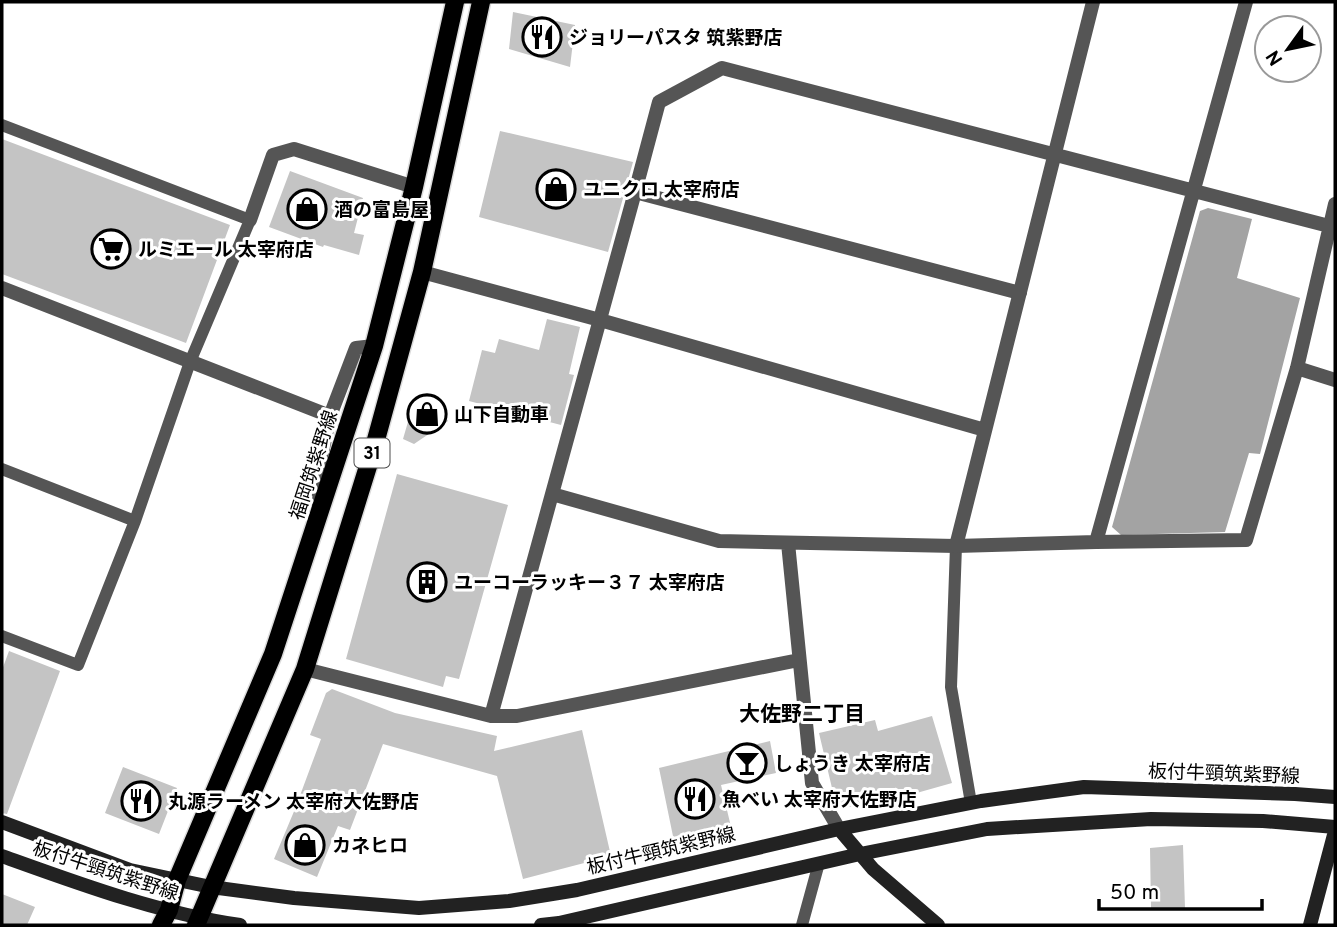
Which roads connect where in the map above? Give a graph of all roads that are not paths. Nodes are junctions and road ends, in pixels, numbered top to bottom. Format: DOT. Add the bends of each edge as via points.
graph roads {
  1 [pos="455,2"];
  2 [pos="481,2"];
  3 [pos="1093,2"];
  4 [pos="1246,2"];
  5 [pos="2,125"];
  6 [pos="1055,153"];
  7 [pos="414,187"];
  8 [pos="1194,191"];
  9 [pos="635,192"];
  10 [pos="1335,204"];
  11 [pos="250,220"];
  12 [pos="1329,226"];
  13 [pos="422,272"];
  14 [pos="2,288"];
  15 [pos="1020,293"];
  16 [pos="600,320"];
  17 [pos="374,346"];
  18 [pos="190,362"];
  19 [pos="1297,368"];
  20 [pos="1335,380"];
  21 [pos="330,416"];
  22 [pos="985,430"];
  23 [pos="2,469"];
  24 [pos="552,494"];
  25 [pos="319,514"];
  26 [pos="135,521"];
  27 [pos="1096,542"];
  28 [pos="788,543"];
  29 [pos="956,546"];
  30 [pos="2,636"];
  31 [pos="799,660"];
  32 [pos="305,669"];
  33 [pos="491,716"];
  34 [pos="1335,797"];
  35 [pos="971,803"];
  36 [pos="2,822"];
  37 [pos="839,828"];
  38 [pos="1335,829"];
  39 [pos="860,854"];
  40 [pos="2,856"];
  41 [pos="819,863"];
  42 [pos="177,880"];
  43 [pos="211,887"];
  44 [pos="165,918"];
  45 [pos="198,922"];
  46 [pos="559,924"];
  47 [pos="240,925"];
  48 [pos="541,925"];
  49 [pos="802,925"];
  50 [pos="938,925"];
  51 [pos="1310,925"];
  1 -- 7 [label="main road, 福岡筑紫野線 / 31"];
  2 -- 13 [label="main road, 31"];
  3 -- 6 [label="street"];
  4 -- 8 [label="street"];
  5 -- 11 [label="lane"];
  6 -- 8 [label="street"];
  6 -- 9 [label="street" via="722,68 659,102"];
  6 -- 15 [label="street"];
  7 -- 11 [label="street" via="295,149 273,155"];
  7 -- 17 [label="main road, 福岡筑紫野線 / 31"];
  8 -- 12 [label="street"];
  8 -- 27 [label="street"];
  9 -- 15 [label="street"];
  9 -- 16 [label="street"];
  10 -- 12 [label="street"];
  11 -- 18 [label="lane"];
  12 -- 19 [label="street"];
  13 -- 16 [label="street"];
  13 -- 32 [label="main road, 31"];
  14 -- 18 [label="street"];
  15 -- 22 [label="street"];
  16 -- 22 [label="street"];
  16 -- 24 [label="street"];
  17 -- 21 [label="street" via="356,348"];
  17 -- 25 [label="main road, 福岡筑紫野線 / 31"];
  18 -- 21 [label="street"];
  18 -- 26 [label="lane"];
  19 -- 20 [label="street"];
  19 -- 27 [label="street" via="1245,540"];
  21 -- 25 [label="street" via="315,484"];
  22 -- 29 [label="street"];
  23 -- 26 [label="lane"];
  24 -- 28 [label="street" via="719,541"];
  24 -- 33 [label="street"];
  25 -- 42 [label="main road, 福岡筑紫野線 / 31" via="273,654"];
  26 -- 30 [label="lane" via="78,665"];
  27 -- 29 [label="street"];
  28 -- 29 [label="street"];
  28 -- 31 [label="street"];
  29 -- 35 [label="lane" via="951,687"];
  31 -- 33 [label="street" via="517,716"];
  31 -- 37 [label="street" via="812,783"];
  32 -- 33 [label="street"];
  32 -- 43 [label="main road, 31"];
  34 -- 35 [label="main road, 板付牛頸筑紫野線" via="1084,787"];
  35 -- 37 [label="main road, 板付牛頸筑紫野線"];
  36 -- 42 [label="main road, 板付牛頸筑紫野線" via="130,870"];
  37 -- 39 [label="main road"];
  37 -- 43 [label="main road, 板付牛頸筑紫野線" via="577,890 509,901 419,908"];
  38 -- 39 [label="main road" via="1263,821 1151,819 987,829"];
  38 -- 51 [label="main road"];
  39 -- 41 [label="main road"];
  39 -- 50 [label="main road"];
  40 -- 44 [label="main road, 板付牛頸筑紫野線"];
  41 -- 46 [label="main road"];
  41 -- 49 [label="lane"];
  42 -- 43 [label="main road, 板付牛頸筑紫野線"];
  42 -- 44 [label="main road, 福岡筑紫野線 / 31"];
  43 -- 45 [label="main road, 31"];
  44 -- 45 [label="main road, 板付牛頸筑紫野線"];
  45 -- 47 [label="main road, 板付牛頸筑紫野線"];
  46 -- 48 [label="main road"];
}
